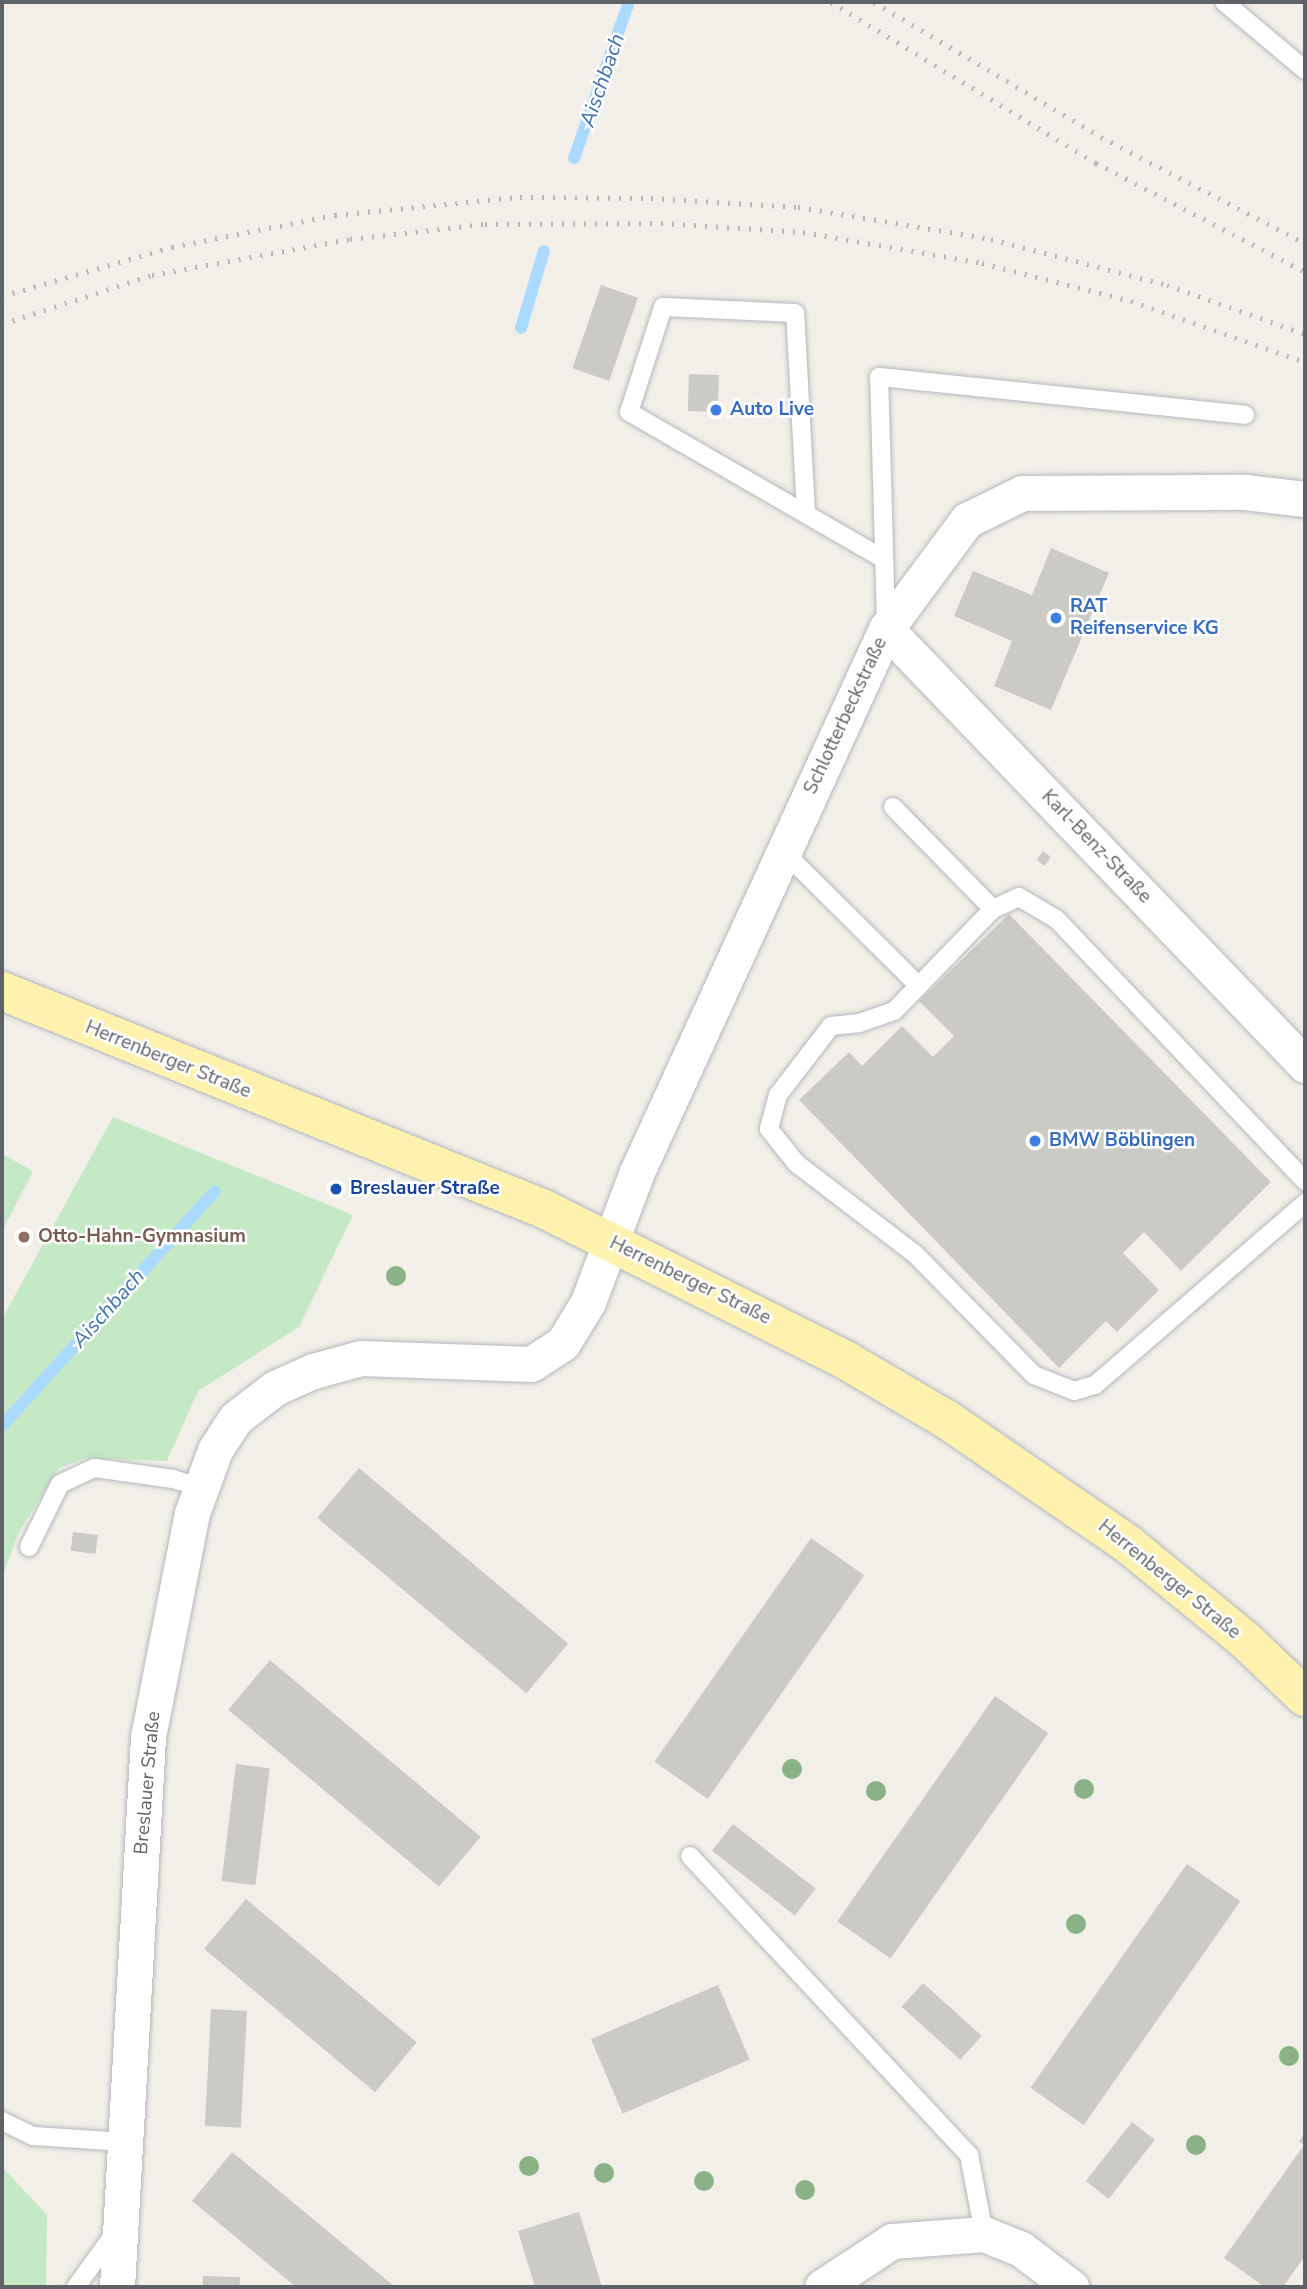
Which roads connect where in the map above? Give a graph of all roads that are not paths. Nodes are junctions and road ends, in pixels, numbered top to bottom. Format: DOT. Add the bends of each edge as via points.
graph roads {
  1 [pos="1224,2"];
  2 [pos="1305,70"];
  3 [pos="1245,415"];
  4 [pos="1305,499"];
  5 [pos="806,513"];
  6 [pos="884,559"];
  7 [pos="886,629"];
  8 [pos="893,807"];
  9 [pos="784,852"];
  10 [pos="993,909"];
  11 [pos="919,986"];
  12 [pos="2,991"];
  13 [pos="1305,1065"];
  14 [pos="1305,1181"];
  15 [pos="1305,1203"];
  16 [pos="610,1241"];
  17 [pos="200,1487"];
  18 [pos="29,1547"];
  19 [pos="1305,1697"];
  20 [pos="690,1856"];
  21 [pos="2,2121"];
  22 [pos="126,2142"];
  23 [pos="117,2231"];
  24 [pos="984,2234"];
  25 [pos="76,2287"];
  26 [pos="117,2287"];
  27 [pos="822,2287"];
  28 [pos="1071,2287"];
  1 -- 2 [label="lane"];
  3 -- 6 [label="lane" via="879,377"];
  4 -- 7 [label="street, Schlotterbeckstraße" via="1245,492 1021,493 967,520"];
  5 -- 5 [label="lane" via="629,412 663,307 795,313"];
  5 -- 6 [label="lane"];
  6 -- 7 [label="lane"];
  7 -- 9 [label="street, Schlotterbeckstraße"];
  7 -- 13 [label="street, Karl-Benz-Straße"];
  8 -- 10 [label="lane"];
  9 -- 11 [label="lane"];
  9 -- 16 [label="street, Schlotterbeckstraße"];
  10 -- 11 [label="lane"];
  10 -- 14 [label="lane" via="1019,897 1056,919"];
  11 -- 15 [label="lane" via="894,1012 831,1026 778,1095 769,1129 796,1163 915,1254 1034,1375 1074,1391 1095,1385"];
  12 -- 16 [label="main road, Herrenberger Straße" via="230,1087 490,1187"];
  16 -- 17 [label="street, Breslauer Straße" via="579,1320 563,1343 531,1364 361,1358 313,1371 275,1388 236,1418"];
  16 -- 19 [label="main road, Herrenberger Straße" via="836,1355 946,1419 1129,1545 1244,1639"];
  17 -- 18 [label="lane" via="94,1468 60,1484"];
  17 -- 22 [label="street, Breslauer Straße" via="148,1737"];
  20 -- 24 [label="lane" via="969,2155"];
  21 -- 22 [label="lane" via="33,2136"];
  22 -- 23 [label="street, Breslauer Straße"];
  23 -- 25 [label="lane"];
  23 -- 26 [label="street, Breslauer Straße"];
  24 -- 27 [label="street" via="892,2241"];
  24 -- 28 [label="street" via="1021,2249"];
}
